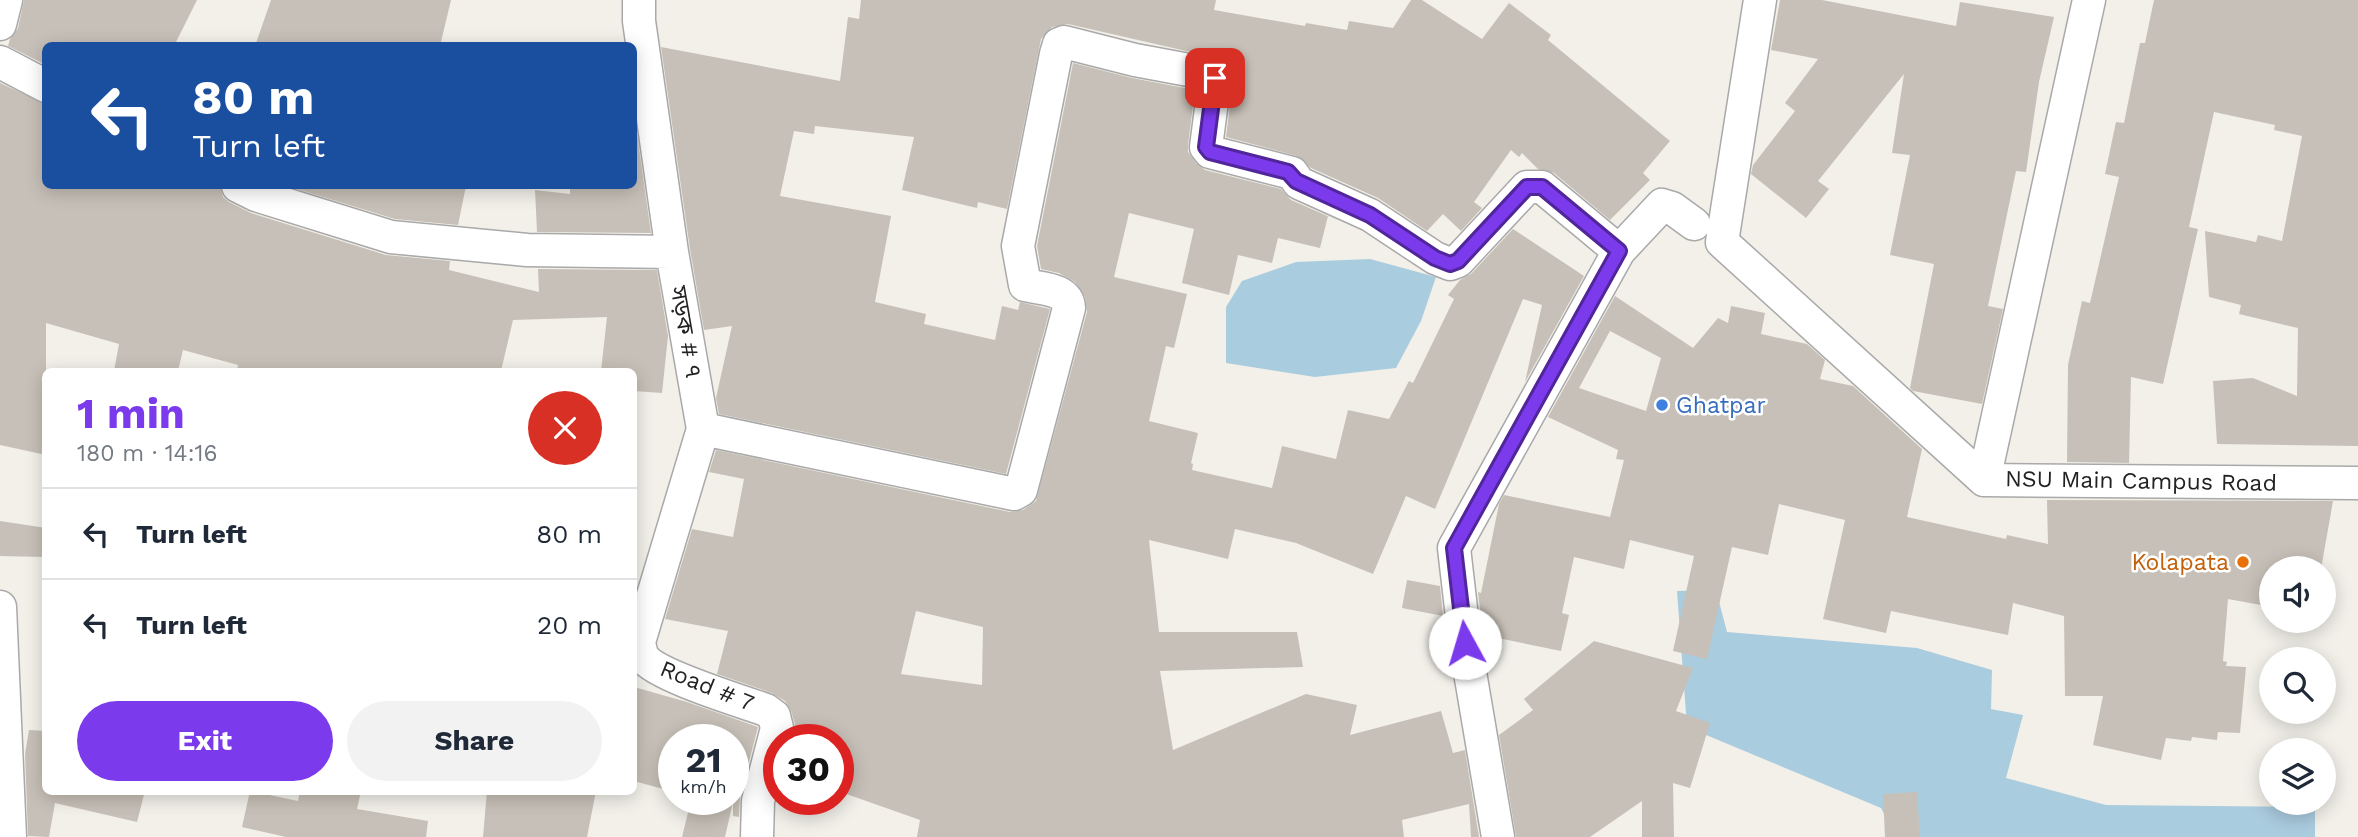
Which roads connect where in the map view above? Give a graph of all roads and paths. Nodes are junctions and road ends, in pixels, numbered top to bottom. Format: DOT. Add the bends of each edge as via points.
graph roads {
  1 [pos="6,0"];
  2 [pos="639,0"];
  3 [pos="1760,0"];
  4 [pos="2090,0"];
  5 [pos="0,24"];
  6 [pos="0,62"];
  7 [pos="42,84"];
  8 [pos="244,189"];
  9 [pos="1694,225"];
  10 [pos="1619,251"];
  11 [pos="672,252"];
  12 [pos="702,429"];
  13 [pos="1984,480"];
  14 [pos="2358,483"];
  15 [pos="0,607"];
  16 [pos="643,657"];
  17 [pos="10,837"];
  18 [pos="757,837"];
  19 [pos="1497,837"];
  1 -- 5 [label="street"];
  2 -- 11 [label="street, সড়ক # ৭"];
  3 -- 13 [label="street, NSU Main Campus Road" via="1722,242"];
  4 -- 13 [label="street"];
  6 -- 7 [label="street"];
  8 -- 11 [label="street" via="391,237 527,250"];
  9 -- 10 [label="street" via="1662,205"];
  10 -- 12 [label="street" via="1542,187 1527,187 1458,261 1450,264 1370,215 1296,181 1288,172 1210,152 1206,147 1215,78 1210,74 1064,42 1056,54 1018,246 1025,285 1063,294 1069,308 1021,490 1014,494"];
  10 -- 19 [label="street" via="1454,548"];
  11 -- 12 [label="street, সড়ক # ৭"];
  12 -- 16 [label="street, সড়ক # ৭" via="639,642"];
  13 -- 14 [label="street, NSU Main Campus Road"];
  15 -- 17 [label="street"];
  16 -- 18 [label="street, Road # 7" via="654,666 774,716 777,727 758,801"];
}
